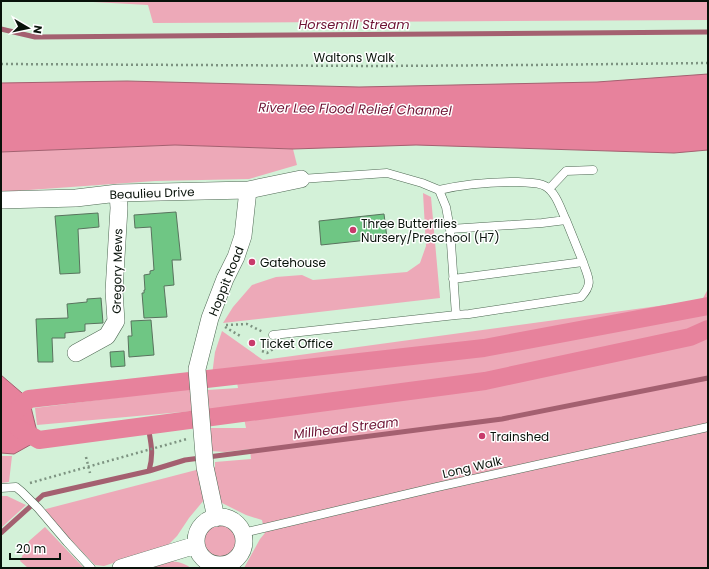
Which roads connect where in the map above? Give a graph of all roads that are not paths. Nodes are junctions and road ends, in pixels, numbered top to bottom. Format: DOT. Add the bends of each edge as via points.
graph roads {
  1 [pos="593,170"];
  2 [pos="301,179"];
  3 [pos="549,189"];
  4 [pos="248,190"];
  5 [pos="439,190"];
  6 [pos="118,192"];
  7 [pos="1,200"];
  8 [pos="566,220"];
  9 [pos="450,229"];
  10 [pos="583,262"];
  11 [pos="453,279"];
  12 [pos="456,315"];
  13 [pos="271,335"];
  14 [pos="76,353"];
  15 [pos="708,427"];
  16 [pos="1,488"];
  17 [pos="216,518"];
  18 [pos="243,533"];
  19 [pos="196,545"];
  20 [pos="223,567"];
  21 [pos="91,568"];
  22 [pos="121,568"];
  1 -- 3 [label="lane" via="566,171"];
  2 -- 4 [label="street, Beaulieu Drive"];
  2 -- 5 [label="lane" via="387,173"];
  3 -- 5 [label="lane" via="530,183 506,182 455,186"];
  3 -- 8 [label="lane"];
  4 -- 6 [label="street, Beaulieu Drive"];
  4 -- 17 [label="street, Hoppit Road" via="243,236 210,318 197,369 204,467"];
  5 -- 9 [label="lane" via="446,207"];
  6 -- 7 [label="street, Beaulieu Drive" via="76,198"];
  6 -- 14 [label="street, Gregory Mews" via="114,291 116,321 108,336"];
  8 -- 9 [label="lane"];
  8 -- 10 [label="lane"];
  9 -- 11 [label="lane"];
  10 -- 11 [label="lane"];
  10 -- 12 [label="lane" via="589,281 588,290 581,297"];
  11 -- 12 [label="lane"];
  12 -- 13 [label="lane"];
  15 -- 18 [label="lane, Long Walk"];
  16 -- 21 [label="lane" via="19,490"];
  17 -- 18 [label="street" via="224,517 231,520"];
  17 -- 19 [label="street" via="202,524 198,530"];
  18 -- 20 [label="street" via="244,546 241,553"];
  19 -- 20 [label="street" via="202,558 208,563"];
  19 -- 22 [label="street"];
}
